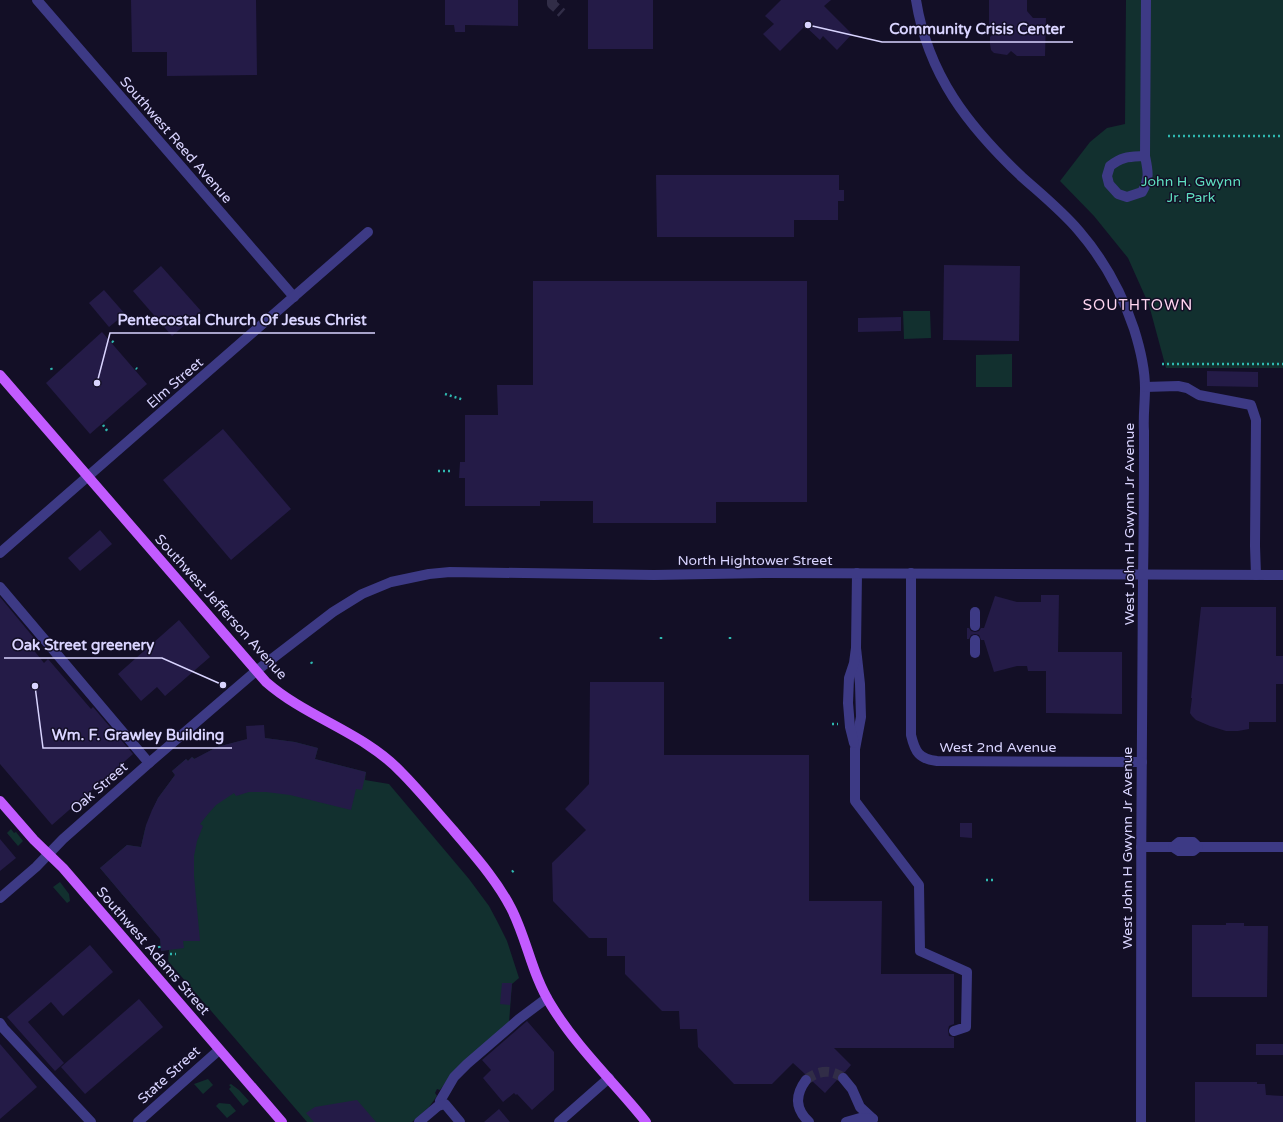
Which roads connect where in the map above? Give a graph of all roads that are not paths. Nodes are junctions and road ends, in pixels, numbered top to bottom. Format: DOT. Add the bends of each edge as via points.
graph roads {
  1 [pos="37,0"];
  2 [pos="916,0"];
  3 [pos="1146,0"];
  4 [pos="1145,156"];
  5 [pos="368,232"];
  6 [pos="294,297"];
  7 [pos="0,375"];
  8 [pos="1145,387"];
  9 [pos="88,476"];
  10 [pos="0,553"];
  11 [pos="857,573"];
  12 [pos="911,574"];
  13 [pos="1143,575"];
  14 [pos="1256,575"];
  15 [pos="1283,575"];
  16 [pos="0,587"];
  17 [pos="975,612"];
  18 [pos="975,626"];
  19 [pos="975,640"];
  20 [pos="975,653"];
  21 [pos="256,671"];
  22 [pos="1142,762"];
  23 [pos="149,763"];
  24 [pos="0,801"];
  25 [pos="1141,847"];
  26 [pos="1283,847"];
  27 [pos="48,855"];
  28 [pos="0,898"];
  29 [pos="547,998"];
  30 [pos="0,1023"];
  31 [pos="954,1031"];
  32 [pos="219,1050"];
  33 [pos="609,1078"];
  34 [pos="843,1078"];
  35 [pos="806,1080"];
  36 [pos="441,1104"];
  37 [pos="91,1122"];
  38 [pos="138,1122"];
  39 [pos="282,1122"];
  40 [pos="419,1122"];
  41 [pos="460,1122"];
  42 [pos="559,1122"];
  43 [pos="646,1122"];
  44 [pos="808,1122"];
  45 [pos="846,1122"];
  46 [pos="1141,1122"];
  1 -- 6 [label="street, Southwest Reed Avenue"];
  2 -- 8 [label="street, West John H Gwynn Jr Avenue" via="922,27 937,68 963,113 996,151 1073,224 1109,272 1136,333"];
  3 -- 4 [label="street"];
  4 -- 4 [label="street" via="1126,157 1110,166 1107,176 1109,184 1118,194 1127,197 1142,192 1147,184 1148,175"];
  5 -- 6 [label="street, Elm Street"];
  6 -- 9 [label="street, Elm Street"];
  7 -- 9 [label="main road, Southwest Jefferson Avenue"];
  8 -- 13 [label="street, West John H Gwynn Jr Avenue"];
  8 -- 14 [label="street" via="1178,386 1199,395 1251,405 1256,420"];
  9 -- 10 [label="street, Elm Street"];
  9 -- 21 [label="main road, Southwest Jefferson Avenue"];
  11 -- 12 [label="street, North Hightower Street"];
  11 -- 21 [label="street, North Hightower Street" via="429,574 391,582 356,597"];
  11 -- 31 [label="street" via="856,648 849,678 848,703 855,749 855,801 919,885 920,951 967,972 966,1027"];
  12 -- 13 [label="street, North Hightower Street"];
  12 -- 22 [label="street, West 2nd Avenue" via="911,735 914,748 920,756 937,761"];
  13 -- 14 [label="street, North Hightower Street"];
  13 -- 22 [label="street, West John H Gwynn Jr Avenue"];
  14 -- 15 [label="street, North Hightower Street"];
  16 -- 23 [label="street"];
  17 -- 18 [label="street"];
  19 -- 20 [label="street"];
  21 -- 23 [label="street, Oak Street"];
  21 -- 29 [label="main road, Southwest Jefferson Avenue" via="271,687 297,705 377,751 400,770 422,794 475,856 502,894 518,922"];
  22 -- 25 [label="street, West John H Gwynn Jr Avenue"];
  23 -- 27 [label="street, Oak Street"];
  24 -- 27 [label="main road, Southwest Adams Street"];
  25 -- 26 [label="street" via="1173,847 1179,842 1193,842 1198,847"];
  25 -- 46 [label="street, West John H Gwynn Jr Avenue"];
  27 -- 28 [label="street, Oak Street"];
  27 -- 32 [label="main road, Southwest Adams Street" via="63,868"];
  29 -- 33 [label="main road, Southwest Jefferson Avenue" via="571,1034"];
  29 -- 36 [label="street" via="519,1019 454,1077 440,1101"];
  30 -- 37 [label="street"];
  32 -- 38 [label="street, State Street"];
  32 -- 39 [label="main road, Southwest Adams Street"];
  33 -- 42 [label="street"];
  33 -- 43 [label="main road, Southwest Jefferson Avenue"];
  34 -- 45 [label="street" via="852,1089 860,1107 873,1119 860,1118"];
  35 -- 44 [label="street" via="800,1088 798,1106"];
  36 -- 40 [label="street"];
  36 -- 41 [label="street" via="444,1104"];
}
